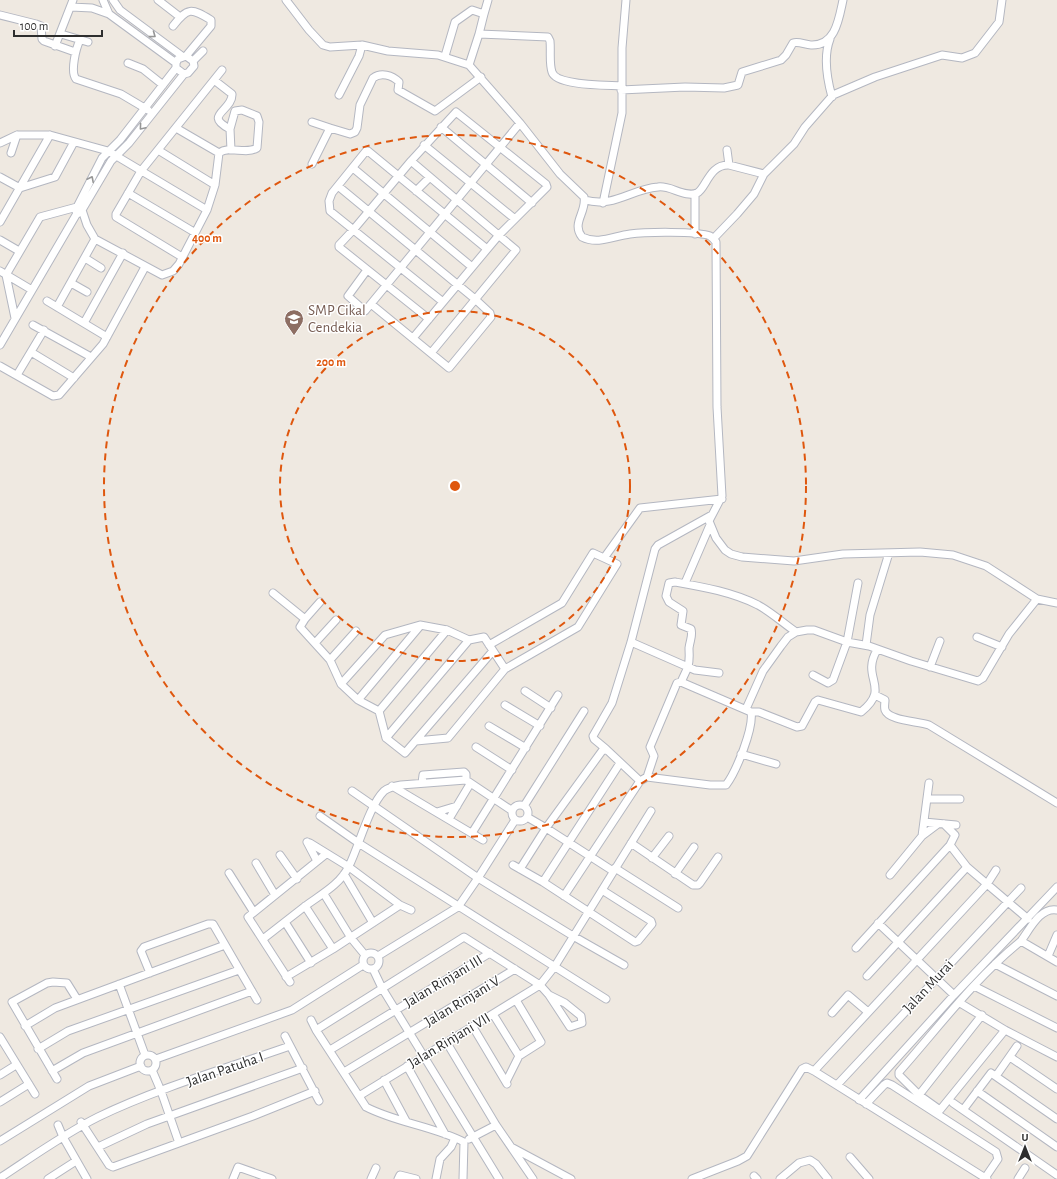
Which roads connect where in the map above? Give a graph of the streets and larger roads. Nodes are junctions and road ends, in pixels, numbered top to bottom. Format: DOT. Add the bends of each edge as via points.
graph roads {
  1 [pos="103,0"];
  2 [pos="114,0"];
  3 [pos="158,0"];
  4 [pos="286,0"];
  5 [pos="488,0"];
  6 [pos="626,0"];
  7 [pos="843,0"];
  8 [pos="1002,0"];
  9 [pos="72,3"];
  10 [pos="109,14"];
  11 [pos="484,14"];
  12 [pos="0,15"];
  13 [pos="180,16"];
  14 [pos="133,20"];
  15 [pos="173,26"];
  16 [pos="127,28"];
  17 [pos="61,34"];
  18 [pos="479,34"];
  19 [pos="830,39"];
  20 [pos="80,40"];
  21 [pos="88,42"];
  22 [pos="362,45"];
  23 [pos="55,46"];
  24 [pos="75,52"];
  25 [pos="203,52"];
  26 [pos="184,56"];
  27 [pos="445,56"];
  28 [pos="193,61"];
  29 [pos="128,63"];
  30 [pos="469,65"];
  31 [pos="176,66"];
  32 [pos="222,70"];
  33 [pos="184,74"];
  34 [pos="481,76"];
  35 [pos="214,80"];
  36 [pos="163,85"];
  37 [pos="621,88"];
  38 [pos="339,95"];
  39 [pos="832,97"];
  40 [pos="145,108"];
  41 [pos="152,114"];
  42 [pos="312,122"];
  43 [pos="520,123"];
  44 [pos="176,128"];
  45 [pos="330,128"];
  46 [pos="441,128"];
  47 [pos="230,129"];
  48 [pos="17,135"];
  49 [pos="50,135"];
  50 [pos="74,142"];
  51 [pos="0,143"];
  52 [pos="424,145"];
  53 [pos="501,146"];
  54 [pos="158,150"];
  55 [pos="231,150"];
  56 [pos="726,150"];
  57 [pos="108,151"];
  58 [pos="11,153"];
  59 [pos="219,153"];
  60 [pos="114,156"];
  61 [pos="411,161"];
  62 [pos="312,164"];
  63 [pos="486,164"];
  64 [pos="729,165"];
  65 [pos="353,168"];
  66 [pos="141,171"];
  67 [pos="764,174"];
  68 [pos="398,176"];
  69 [pos="0,177"];
  70 [pos="430,177"];
  71 [pos="471,183"];
  72 [pos="215,185"];
  73 [pos="338,186"];
  74 [pos="20,188"];
  75 [pos="416,191"];
  76 [pos="128,193"];
  77 [pos="383,194"];
  78 [pos="695,194"];
  79 [pos="457,200"];
  80 [pos="585,200"];
  81 [pos="532,203"];
  82 [pos="603,203"];
  83 [pos="80,208"];
  84 [pos="3,210"];
  85 [pos="207,210"];
  86 [pos="369,212"];
  87 [pos="445,215"];
  88 [pos="515,219"];
  89 [pos="0,222"];
  90 [pos="354,229"];
  91 [pos="194,232"];
  92 [pos="430,232"];
  93 [pos="694,234"];
  94 [pos="499,235"];
  95 [pos="714,238"];
  96 [pos="95,239"];
  97 [pos="0,240"];
  98 [pos="487,249"];
  99 [pos="19,250"];
  100 [pos="416,250"];
  101 [pos="123,253"];
  102 [pos="182,256"];
  103 [pos="85,258"];
  104 [pos="144,267"];
  105 [pos="401,267"];
  106 [pos="472,267"];
  107 [pos="101,268"];
  108 [pos="367,270"];
  109 [pos="3,273"];
  110 [pos="71,284"];
  111 [pos="386,285"];
  112 [pos="458,285"];
  113 [pos="32,290"];
  114 [pos="88,292"];
  115 [pos="475,299"];
  116 [pos="47,301"];
  117 [pos="443,302"];
  118 [pos="371,304"];
  119 [pos="57,307"];
  120 [pos="15,318"];
  121 [pos="429,319"];
  122 [pos="84,323"];
  123 [pos="33,325"];
  124 [pos="44,330"];
  125 [pos="107,337"];
  126 [pos="413,338"];
  127 [pos="0,345"];
  128 [pos="31,352"];
  129 [pos="431,353"];
  130 [pos="91,357"];
  131 [pos="0,366"];
  132 [pos="17,375"];
  133 [pos="74,378"];
  134 [pos="722,499"];
  135 [pos="710,516"];
  136 [pos="710,525"];
  137 [pos="889,553"];
  138 [pos="604,558"];
  139 [pos="858,583"];
  140 [pos="684,584"];
  141 [pos="273,593"];
  142 [pos="1037,599"];
  143 [pos="320,602"];
  144 [pos="1057,603"];
  145 [pos="305,619"];
  146 [pos="336,620"];
  147 [pos="420,626"];
  148 [pos="447,630"];
  149 [pos="356,631"];
  150 [pos="796,632"];
  151 [pos="977,637"];
  152 [pos="469,640"];
  153 [pos="631,642"];
  154 [pos="846,642"];
  155 [pos="940,642"];
  156 [pos="315,643"];
  157 [pos="866,645"];
  158 [pos="1002,647"];
  159 [pos="490,648"];
  160 [pos="877,650"];
  161 [pos="330,660"];
  162 [pos="688,667"];
  163 [pos="930,667"];
  164 [pos="504,669"];
  165 [pos="719,673"];
  166 [pos="813,675"];
  167 [pos="681,682"];
  168 [pos="341,684"];
  169 [pos="530,692"];
  170 [pos="875,695"];
  171 [pos="558,696"];
  172 [pos="358,700"];
  173 [pos="505,705"];
  174 [pos="551,708"];
  175 [pos="380,711"];
  176 [pos="584,711"];
  177 [pos="748,711"];
  178 [pos="489,726"];
  179 [pos="540,726"];
  180 [pos="386,738"];
  181 [pos="416,741"];
  182 [pos="476,747"];
  183 [pos="526,748"];
  184 [pos="606,749"];
  185 [pos="741,754"];
  186 [pos="620,762"];
  187 [pos="776,764"];
  188 [pos="512,770"];
  189 [pos="644,779"];
  190 [pos="468,782"];
  191 [pos="929,782"];
  192 [pos="392,786"];
  193 [pos="352,791"];
  194 [pos="493,797"];
  195 [pos="927,798"];
  196 [pos="960,799"];
  197 [pos="1057,803"];
  198 [pos="374,805"];
  199 [pos="457,806"];
  200 [pos="524,806"];
  201 [pos="511,810"];
  202 [pos="651,811"];
  203 [pos="437,812"];
  204 [pos="320,816"];
  205 [pos="527,817"];
  206 [pos="449,819"];
  207 [pos="515,820"];
  208 [pos="924,822"];
  209 [pos="941,824"];
  210 [pos="956,825"];
  211 [pos="546,828"];
  212 [pos="472,833"];
  213 [pos="669,836"];
  214 [pos="922,836"];
  215 [pos="483,840"];
  216 [pos="569,842"];
  217 [pos="631,843"];
  218 [pos="360,844"];
  219 [pos="950,845"];
  220 [pos="694,847"];
  221 [pos="280,854"];
  222 [pos="326,854"];
  223 [pos="590,857"];
  224 [pos="718,857"];
  225 [pos="652,858"];
  226 [pos="317,861"];
  227 [pos="256,863"];
  228 [pos="513,865"];
  229 [pos="349,867"];
  230 [pos="967,867"];
  231 [pos="520,869"];
  232 [pos="614,870"];
  233 [pos="996,870"];
  234 [pos="229,873"];
  235 [pos="344,874"];
  236 [pos="675,874"];
  237 [pos="890,875"];
  238 [pos="478,878"];
  239 [pos="297,879"];
  240 [pos="543,882"];
  241 [pos="987,884"];
  242 [pos="1021,888"];
  243 [pos="1057,888"];
  244 [pos="602,890"];
  245 [pos="324,894"];
  246 [pos="275,895"];
  247 [pos="564,896"];
  248 [pos="1009,901"];
  249 [pos="400,905"];
  250 [pos="305,906"];
  251 [pos="458,907"];
  252 [pos="678,908"];
  253 [pos="411,910"];
  254 [pos="1057,910"];
  255 [pos="587,911"];
  256 [pos="250,914"];
  257 [pos="1028,918"];
  258 [pos="285,922"];
  259 [pos="373,923"];
  260 [pos="878,923"];
  261 [pos="1057,935"];
  262 [pos="573,936"];
  263 [pos="351,938"];
  264 [pos="262,939"];
  265 [pos="1021,941"];
  266 [pos="899,942"];
  267 [pos="225,945"];
  268 [pos="856,948"];
  269 [pos="333,949"];
  270 [pos="490,952"];
  271 [pos="364,955"];
  272 [pos="378,956"];
  273 [pos="1048,956"];
  274 [pos="917,958"];
  275 [pos="1057,962"];
  276 [pos="311,963"];
  277 [pos="995,964"];
  278 [pos="364,965"];
  279 [pos="624,965"];
  280 [pos="555,966"];
  281 [pos="373,968"];
  282 [pos="515,969"];
  283 [pos="239,970"];
  284 [pos="150,973"];
  285 [pos="867,976"];
  286 [pos="936,977"];
  287 [pos="119,984"];
  288 [pos="540,985"];
  289 [pos="974,986"];
  290 [pos="382,988"];
  291 [pos="252,991"];
  292 [pos="549,995"];
  293 [pos="954,995"];
  294 [pos="1057,996"];
  295 [pos="77,999"];
  296 [pos="606,999"];
  297 [pos="257,1000"];
  298 [pos="516,1000"];
  299 [pos="960,1003"];
  300 [pos="128,1010"];
  301 [pos="396,1010"];
  302 [pos="868,1012"];
  303 [pos="832,1013"];
  304 [pos="493,1014"];
  305 [pos="982,1015"];
  306 [pos="311,1020"];
  307 [pos="25,1026"];
  308 [pos="473,1027"];
  309 [pos="1057,1028"];
  310 [pos="316,1030"];
  311 [pos="1005,1030"];
  312 [pos="410,1033"];
  313 [pos="136,1034"];
  314 [pos="285,1036"];
  315 [pos="1,1040"];
  316 [pos="447,1043"];
  317 [pos="290,1046"];
  318 [pos="1017,1046"];
  319 [pos="38,1049"];
  320 [pos="330,1050"];
  321 [pos="1056,1054"];
  322 [pos="145,1055"];
  323 [pos="424,1055"];
  324 [pos="519,1056"];
  325 [pos="1010,1057"];
  326 [pos="156,1060"];
  327 [pos="16,1065"];
  328 [pos="141,1066"];
  329 [pos="407,1066"];
  330 [pos="303,1068"];
  331 [pos="152,1070"];
  332 [pos="52,1071"];
  333 [pos="814,1071"];
  334 [pos="344,1072"];
  335 [pos="0,1075"];
  336 [pos="996,1076"];
  337 [pos="57,1079"];
  338 [pos="384,1080"];
  339 [pos="29,1084"];
  340 [pos="837,1085"];
  341 [pos="1057,1089"];
  342 [pos="161,1091"];
  343 [pos="315,1091"];
  344 [pos="977,1091"];
  345 [pos="35,1094"];
  346 [pos="919,1095"];
  347 [pos="359,1096"];
  348 [pos="859,1100"];
  349 [pos="319,1101"];
  350 [pos="0,1102"];
  351 [pos="953,1103"];
  352 [pos="866,1104"];
  353 [pos="963,1110"];
  354 [pos="169,1116"];
  355 [pos="1057,1119"];
  356 [pos="406,1121"];
  357 [pos="83,1123"];
  358 [pos="58,1125"];
  359 [pos="496,1125"];
  360 [pos="445,1134"];
  361 [pos="63,1137"];
  362 [pos="473,1137"];
  363 [pos="455,1138"];
  364 [pos="0,1141"];
  365 [pos="464,1142"];
  366 [pos="178,1143"];
  367 [pos="98,1147"];
  368 [pos="1057,1147"];
  369 [pos="513,1148"];
  370 [pos="850,1157"];
  371 [pos="76,1161"];
  372 [pos="376,1168"];
  373 [pos="1026,1168"];
  374 [pos="1057,1175"];
  375 [pos="0,1178"];
  376 [pos="464,1178"];
  377 [pos="825,1178"];
  378 [pos="986,1178"];
  379 [pos="48,1179"];
  380 [pos="87,1179"];
  381 [pos="233,1179"];
  382 [pos="272,1179"];
  383 [pos="371,1179"];
  384 [pos="398,1179"];
  385 [pos="416,1179"];
  386 [pos="436,1179"];
  387 [pos="499,1179"];
  388 [pos="532,1179"];
  389 [pos="571,1179"];
  390 [pos="692,1179"];
  391 [pos="780,1179"];
  392 [pos="869,1179"];
  393 [pos="1018,1179"];
  1 -- 10 [label="street"];
  2 -- 14 [label="street" via="120,10"];
  3 -- 13 [label="street"];
  4 -- 22 [label="street" via="319,43 330,47"];
  5 -- 11 [label="street"];
  6 -- 37 [label="street"];
  7 -- 19 [label="street" via="838,26"];
  8 -- 39 [label="street" via="999,22 975,53 962,58 938,56 875,77"];
  9 -- 10 [label="street"];
  9 -- 17 [label="street"];
  10 -- 16 [label="street"];
  11 -- 18 [label="street"];
  11 -- 27 [label="street" via="472,10 455,22"];
  12 -- 23 [label="street" via="41,26 42,39"];
  13 -- 15 [label="street"];
  13 -- 26 [label="street" via="186,11 195,11 212,22"];
  14 -- 16 [label="street"];
  14 -- 26 [label="street, one-way"];
  16 -- 31 [label="street"];
  17 -- 20 [label="street"];
  17 -- 23 [label="street"];
  18 -- 30 [label="street"];
  18 -- 37 [label="street" via="548,37 552,73 556,77 568,82"];
  19 -- 37 [label="street" via="814,45 793,43 781,60 742,72 736,86"];
  19 -- 39 [label="street" via="827,48 827,78"];
  20 -- 21 [label="street"];
  20 -- 24 [label="street"];
  22 -- 27 [label="street" via="388,51"];
  22 -- 38 [label="street" via="360,56"];
  23 -- 24 [label="street"];
  24 -- 40 [label="street" via="76,79 121,94"];
  25 -- 28 [label="street"];
  26 -- 28 [label="street"];
  26 -- 31 [label="street" via="178,59"];
  27 -- 30 [label="street"];
  28 -- 33 [label="street" via="192,70"];
  29 -- 36 [label="street" via="143,69"];
  30 -- 34 [label="street"];
  31 -- 33 [label="street"];
  31 -- 36 [label="street"];
  32 -- 35 [label="street"];
  33 -- 41 [label="street"];
  34 -- 43 [label="street"];
  34 -- 45 [label="street" via="435,111 398,90 399,82 395,78 380,74 373,78 360,105 355,132 350,134"];
  35 -- 44 [label="street"];
  35 -- 47 [label="street" via="232,94 218,121"];
  36 -- 40 [label="street"];
  37 -- 82 [label="street" via="620,127"];
  39 -- 67 [label="street" via="805,127 794,144"];
  40 -- 41 [label="street"];
  40 -- 57 [label="street"];
  41 -- 60 [label="street, one-way" via="129,143"];
  42 -- 45 [label="street"];
  43 -- 53 [label="street"];
  43 -- 80 [label="street" via="560,174"];
  44 -- 54 [label="street"];
  44 -- 59 [label="street"];
  45 -- 62 [label="street"];
  46 -- 52 [label="street"];
  46 -- 53 [label="street" via="454,113 458,112"];
  46 -- 63 [label="street"];
  47 -- 55 [label="street"];
  47 -- 55 [label="street" via="235,111 242,110 259,118 257,148"];
  48 -- 49 [label="street"];
  48 -- 51 [label="street"];
  48 -- 58 [label="street"];
  49 -- 50 [label="street"];
  49 -- 74 [label="street"];
  50 -- 57 [label="street"];
  50 -- 74 [label="street" via="55,177"];
  52 -- 61 [label="street"];
  52 -- 71 [label="street"];
  53 -- 63 [label="street"];
  53 -- 81 [label="street" via="547,185"];
  54 -- 66 [label="street"];
  54 -- 72 [label="street"];
  55 -- 59 [label="street"];
  56 -- 64 [label="street"];
  57 -- 60 [label="street"];
  83 -- 57 [label="street, one-way" via="102,158"];
  59 -- 72 [label="street"];
  60 -- 66 [label="street"];
  60 -- 83 [label="street"];
  61 -- 68 [label="street"];
  61 -- 70 [label="street"];
  63 -- 71 [label="street"];
  63 -- 81 [label="street"];
  64 -- 67 [label="street"];
  64 -- 78 [label="street" via="720,167 710,175 701,190"];
  65 -- 68 [label="street" via="367,151"];
  65 -- 73 [label="street"];
  65 -- 77 [label="street"];
  66 -- 76 [label="street"];
  66 -- 85 [label="street"];
  67 -- 95 [label="street" via="745,205"];
  68 -- 75 [label="street"];
  68 -- 77 [label="street"];
  69 -- 74 [label="street"];
  70 -- 75 [label="street"];
  70 -- 79 [label="street"];
  71 -- 79 [label="street"];
  71 -- 88 [label="street"];
  72 -- 85 [label="street"];
  73 -- 86 [label="street"];
  73 -- 90 [label="street" via="330,196 330,211"];
  74 -- 84 [label="street"];
  75 -- 87 [label="street"];
  76 -- 91 [label="street"];
  76 -- 102 [label="street" via="116,217"];
  77 -- 86 [label="street"];
  77 -- 92 [label="street"];
  78 -- 82 [label="street" via="686,194 665,186"];
  78 -- 93 [label="street"];
  79 -- 87 [label="street"];
  79 -- 94 [label="street"];
  80 -- 82 [label="street"];
  80 -- 93 [label="street" via="577,224 579,233 585,239 600,240 643,232"];
  81 -- 88 [label="street"];
  83 -- 96 [label="street"];
  83 -- 99 [label="street" via="40,217"];
  83 -- 113 [label="street"];
  84 -- 89 [label="street"];
  85 -- 91 [label="street"];
  86 -- 90 [label="street"];
  86 -- 100 [label="street"];
  87 -- 92 [label="street"];
  87 -- 98 [label="street"];
  88 -- 94 [label="street"];
  90 -- 105 [label="street"];
  90 -- 108 [label="street" via="339,247"];
  91 -- 102 [label="street"];
  92 -- 100 [label="street"];
  92 -- 106 [label="street"];
  93 -- 95 [label="street"];
  94 -- 98 [label="street"];
  94 -- 115 [label="street" via="516,250"];
  95 -- 134 [label="street" via="716,408"];
  96 -- 101 [label="street"];
  96 -- 103 [label="street"];
  97 -- 99 [label="street"];
  98 -- 106 [label="street"];
  99 -- 109 [label="street"];
  100 -- 105 [label="street"];
  100 -- 112 [label="street"];
  101 -- 104 [label="street"];
  101 -- 122 [label="street"];
  102 -- 104 [label="street" via="179,264 168,274 162,275"];
  103 -- 107 [label="street"];
  103 -- 110 [label="street"];
  104 -- 125 [label="street"];
  105 -- 111 [label="street"];
  105 -- 117 [label="street"];
  106 -- 112 [label="street"];
  108 -- 111 [label="street"];
  108 -- 118 [label="street" via="348,297 363,310 367,310"];
  109 -- 113 [label="street"];
  109 -- 120 [label="street"];
  110 -- 114 [label="street"];
  110 -- 119 [label="street"];
  111 -- 118 [label="street"];
  111 -- 121 [label="street"];
  112 -- 115 [label="street"];
  112 -- 117 [label="street"];
  113 -- 120 [label="street"];
  115 -- 129 [label="street"];
  115 -- 129 [label="street" via="491,317 450,367"];
  116 -- 119 [label="street"];
  117 -- 121 [label="street"];
  118 -- 126 [label="street"];
  119 -- 122 [label="street"];
  120 -- 127 [label="street"];
  121 -- 126 [label="street"];
  122 -- 125 [label="street"];
  123 -- 124 [label="street"];
  124 -- 128 [label="street"];
  124 -- 130 [label="street"];
  125 -- 130 [label="street"];
  126 -- 129 [label="street"];
  128 -- 132 [label="street"];
  128 -- 133 [label="street"];
  130 -- 133 [label="street"];
  131 -- 132 [label="street"];
  132 -- 133 [label="street" via="56,397"];
  134 -- 135 [label="street"];
  134 -- 138 [label="street" via="640,508"];
  135 -- 136 [label="street"];
  135 -- 153 [label="street" via="655,549"];
  136 -- 137 [label="street" via="725,550 742,557 794,561 838,555"];
  136 -- 140 [label="street"];
  137 -- 142 [label="street" via="938,553 961,556 986,566"];
  137 -- 157 [label="street" via="870,615"];
  138 -- 159 [label="street" via="593,553 562,603"];
  138 -- 164 [label="street" via="617,564 578,627"];
  139 -- 154 [label="street"];
  140 -- 150 [label="street" via="714,589 747,600"];
  140 -- 162 [label="street" via="669,583 666,596 683,611 681,625 691,629 693,636 689,648 691,655"];
  141 -- 145 [label="street"];
  142 -- 144 [label="street"];
  142 -- 158 [label="street"];
  143 -- 145 [label="street"];
  145 -- 156 [label="street" via="300,626"];
  146 -- 156 [label="street"];
  147 -- 148 [label="street"];
  147 -- 168 [label="street" via="385,635"];
  147 -- 172 [label="street"];
  148 -- 152 [label="street"];
  148 -- 175 [label="street"];
  149 -- 161 [label="street"];
  150 -- 154 [label="street" via="814,630"];
  150 -- 177 [label="street" via="788,637 763,671"];
  151 -- 158 [label="street"];
  152 -- 159 [label="street" via="484,637"];
  152 -- 180 [label="street"];
  153 -- 162 [label="street"];
  153 -- 184 [label="street" via="612,703 593,736"];
  154 -- 157 [label="street"];
  154 -- 166 [label="street" via="831,683"];
  155 -- 163 [label="street"];
  156 -- 161 [label="street"];
  157 -- 160 [label="street"];
  158 -- 163 [label="street" via="983,678 978,680"];
  159 -- 164 [label="street"];
  159 -- 181 [label="street"];
  160 -- 163 [label="street"];
  160 -- 170 [label="street" via="870,665"];
  161 -- 168 [label="street"];
  162 -- 165 [label="street"];
  162 -- 167 [label="street"];
  164 -- 181 [label="street" via="448,738"];
  167 -- 177 [label="street"];
  167 -- 189 [label="street" via="674,687 650,746 654,756"];
  168 -- 172 [label="street"];
  169 -- 174 [label="street"];
  170 -- 177 [label="street" via="861,712 818,700 800,727 759,712"];
  170 -- 197 [label="street" via="885,700 885,710 890,716 929,725"];
  171 -- 174 [label="street"];
  172 -- 175 [label="street"];
  173 -- 179 [label="street"];
  174 -- 179 [label="street"];
  175 -- 180 [label="street"];
  176 -- 200 [label="street"];
  177 -- 185 [label="street" via="752,718"];
  178 -- 183 [label="street"];
  179 -- 183 [label="street"];
  180 -- 181 [label="street" via="405,753"];
  182 -- 188 [label="street"];
  183 -- 188 [label="street"];
  184 -- 186 [label="street"];
  184 -- 211 [label="street" via="598,754"];
  185 -- 187 [label="street"];
  185 -- 189 [label="street" via="726,784"];
  186 -- 189 [label="street"];
  186 -- 216 [label="street"];
  188 -- 194 [label="street"];
  189 -- 223 [label="street"];
  190 -- 192 [label="street"];
  190 -- 194 [label="street"];
  190 -- 199 [label="street"];
  191 -- 195 [label="street"];
  192 -- 198 [label="street" via="385,790"];
  192 -- 203 [label="street"];
  193 -- 198 [label="street"];
  194 -- 201 [label="street"];
  194 -- 212 [label="street"];
  195 -- 196 [label="street"];
  195 -- 208 [label="street"];
  198 -- 218 [label="street"];
  198 -- 238 [label="street"];
  199 -- 203 [label="street"];
  199 -- 206 [label="street"];
  200 -- 201 [label="street" via="516,805"];
  200 -- 205 [label="street" via="527,809"];
  201 -- 207 [label="street"];
  202 -- 217 [label="street, Jalan Rinjani VII"];
  203 -- 206 [label="street"];
  204 -- 218 [label="street"];
  205 -- 207 [label="street"];
  205 -- 211 [label="street"];
  206 -- 212 [label="street"];
  207 -- 238 [label="street"];
  208 -- 209 [label="street"];
  208 -- 214 [label="street"];
  209 -- 210 [label="street"];
  209 -- 214 [label="street"];
  209 -- 219 [label="street" via="955,835"];
  211 -- 216 [label="street"];
  211 -- 231 [label="street"];
  212 -- 215 [label="street"];
  213 -- 225 [label="street"];
  214 -- 237 [label="street"];
  216 -- 223 [label="street"];
  216 -- 240 [label="street"];
  217 -- 225 [label="street"];
  217 -- 232 [label="street, Jalan Rinjani VII"];
  218 -- 229 [label="street"];
  218 -- 251 [label="street"];
  219 -- 230 [label="street"];
  219 -- 260 [label="street"];
  220 -- 236 [label="street"];
  221 -- 239 [label="street"];
  222 -- 226 [label="street"];
  222 -- 226 [label="street" via="307,842"];
  222 -- 229 [label="street"];
  223 -- 232 [label="street"];
  223 -- 247 [label="street"];
  224 -- 236 [label="street" via="698,886"];
  225 -- 236 [label="street"];
  226 -- 239 [label="street"];
  227 -- 246 [label="street"];
  228 -- 231 [label="street"];
  229 -- 235 [label="street"];
  229 -- 249 [label="street"];
  230 -- 241 [label="street"];
  230 -- 266 [label="street"];
  231 -- 240 [label="street"];
  232 -- 244 [label="street, Jalan Rinjani VII"];
  232 -- 252 [label="street"];
  233 -- 241 [label="street"];
  234 -- 256 [label="street"];
  235 -- 245 [label="street"];
  235 -- 259 [label="street"];
  238 -- 251 [label="street"];
  238 -- 262 [label="street"];
  239 -- 246 [label="street"];
  240 -- 247 [label="street"];
  241 -- 248 [label="street"];
  241 -- 274 [label="street"];
  242 -- 248 [label="street, Jalan Murai"];
  243 -- 257 [label="street"];
  244 -- 255 [label="street, Jalan Rinjani VII"];
  244 -- 255 [label="street" via="651,921 650,927 638,942 635,942"];
  245 -- 250 [label="street"];
  245 -- 263 [label="street"];
  246 -- 256 [label="street"];
  247 -- 255 [label="street"];
  248 -- 257 [label="street"];
  248 -- 286 [label="street, Jalan Murai"];
  249 -- 253 [label="street"];
  249 -- 259 [label="street"];
  250 -- 258 [label="street"];
  250 -- 269 [label="street"];
  251 -- 272 [label="street"];
  251 -- 280 [label="street"];
  254 -- 265 [label="street" via="1042,913"];
  255 -- 262 [label="street, Jalan Rinjani VII"];
  256 -- 264 [label="street"];
  257 -- 293 [label="street"];
  258 -- 264 [label="street"];
  258 -- 276 [label="street"];
  259 -- 263 [label="street"];
  260 -- 266 [label="street"];
  260 -- 268 [label="street"];
  261 -- 273 [label="street"];
  262 -- 279 [label="street"];
  262 -- 280 [label="street, Jalan Rinjani VII"];
  263 -- 269 [label="street"];
  263 -- 271 [label="street"];
  264 -- 276 [label="street" via="288,980"];
  265 -- 273 [label="street"];
  265 -- 277 [label="street"];
  266 -- 274 [label="street"];
  266 -- 285 [label="street"];
  267 -- 283 [label="street"];
  267 -- 284 [label="street"];
  267 -- 284 [label="street" via="211,923 144,947 141,951"];
  269 -- 276 [label="street"];
  270 -- 282 [label="street"];
  270 -- 290 [label="street" via="464,937"];
  270 -- 301 [label="street, Jalan Rinjani III"];
  271 -- 272 [label="street" via="370,952"];
  271 -- 278 [label="street"];
  272 -- 281 [label="street" via="378,965"];
  273 -- 275 [label="street"];
  274 -- 286 [label="street"];
  274 -- 302 [label="street"];
  277 -- 289 [label="street"];
  277 -- 294 [label="street"];
  278 -- 281 [label="street"];
  278 -- 326 [label="street" via="292,1010"];
  280 -- 288 [label="street, Jalan Rinjani VII"];
  280 -- 296 [label="street"];
  281 -- 290 [label="street"];
  282 -- 288 [label="street"];
  282 -- 312 [label="street, Jalan Rinjani V"];
  283 -- 291 [label="street"];
  283 -- 300 [label="street"];
  284 -- 287 [label="street"];
  286 -- 293 [label="street"];
  286 -- 340 [label="street, Jalan Murai"];
  287 -- 295 [label="street"];
  287 -- 300 [label="street"];
  288 -- 292 [label="street"];
  288 -- 298 [label="street, Jalan Rinjani VII"];
  289 -- 299 [label="street"];
  289 -- 309 [label="street"];
  290 -- 301 [label="street"];
  290 -- 310 [label="street"];
  291 -- 297 [label="street"];
  291 -- 313 [label="street"];
  292 -- 292 [label="street" via="565,1003 581,1016 582,1023 573,1028 568,1026"];
  293 -- 348 [label="street"];
  295 -- 307 [label="street" via="43,1014"];
  295 -- 307 [label="street" via="67,983 47,983 12,1002"];
  298 -- 304 [label="street, Jalan Rinjani VII"];
  298 -- 324 [label="street" via="541,1042"];
  299 -- 305 [label="street"];
  299 -- 346 [label="street" via="899,1072"];
  300 -- 313 [label="street"];
  300 -- 319 [label="street" via="68,1031"];
  301 -- 312 [label="street"];
  301 -- 320 [label="street, Jalan Rinjani III"];
  302 -- 303 [label="street" via="848,995"];
  302 -- 333 [label="street"];
  304 -- 308 [label="street, Jalan Rinjani VII"];
  304 -- 324 [label="street"];
  305 -- 311 [label="street"];
  305 -- 346 [label="street"];
  306 -- 310 [label="street"];
  307 -- 319 [label="street"];
  308 -- 316 [label="street, Jalan Rinjani VII"];
  308 -- 324 [label="street" via="507,1083"];
  310 -- 320 [label="street"];
  311 -- 321 [label="street"];
  311 -- 346 [label="street" via="940,1110"];
  312 -- 323 [label="street"];
  312 -- 334 [label="street, Jalan Rinjani V"];
  313 -- 322 [label="street"];
  313 -- 332 [label="street" via="83,1053"];
  314 -- 317 [label="street"];
  315 -- 327 [label="street"];
  316 -- 323 [label="street, Jalan Rinjani VII"];
  316 -- 359 [label="street"];
  317 -- 330 [label="street"];
  317 -- 342 [label="street, Jalan Patuha I"];
  318 -- 325 [label="street"];
  319 -- 332 [label="street"];
  320 -- 334 [label="street"];
  322 -- 326 [label="street" via="154,1056"];
  322 -- 328 [label="street" via="140,1062"];
  323 -- 329 [label="street, Jalan Rinjani VII"];
  323 -- 362 [label="street"];
  325 -- 336 [label="street"];
  325 -- 341 [label="street"];
  326 -- 331 [label="street" via="155,1068"];
  327 -- 335 [label="street"];
  327 -- 339 [label="street"];
  328 -- 331 [label="street" via="147,1071"];
  328 -- 364 [label="street" via="89,1086"];
  329 -- 338 [label="street, Jalan Rinjani VII"];
  329 -- 360 [label="street"];
  330 -- 343 [label="street"];
  330 -- 354 [label="street"];
  331 -- 342 [label="street"];
  332 -- 337 [label="street"];
  333 -- 340 [label="street"];
  333 -- 390 [label="street" via="809,1068 802,1069 747,1156"];
  334 -- 347 [label="street"];
  336 -- 344 [label="street" via="991,1073"];
  336 -- 355 [label="street"];
  338 -- 347 [label="street, Jalan Rinjani VII"];
  338 -- 356 [label="street"];
  339 -- 345 [label="street"];
  339 -- 350 [label="street"];
  340 -- 348 [label="street"];
  342 -- 354 [label="street"];
  342 -- 357 [label="street, Jalan Patuha I"];
  343 -- 349 [label="street"];
  343 -- 366 [label="street"];
  344 -- 353 [label="street"];
  344 -- 368 [label="street"];
  347 -- 356 [label="street" via="366,1107 379,1114"];
  348 -- 352 [label="street"];
  351 -- 353 [label="street"];
  352 -- 378 [label="street"];
  352 -- 378 [label="street" via="884,1085 892,1085 996,1152 998,1159"];
  353 -- 374 [label="street"];
  354 -- 366 [label="street"];
  354 -- 367 [label="street"];
  356 -- 360 [label="street"];
  357 -- 361 [label="street, Jalan Patuha I"];
  357 -- 367 [label="street"];
  358 -- 361 [label="street"];
  359 -- 362 [label="street"];
  359 -- 369 [label="street"];
  360 -- 363 [label="street"];
  361 -- 371 [label="street"];
  361 -- 375 [label="street, Jalan Patuha I"];
  362 -- 365 [label="street"];
  362 -- 387 [label="street"];
  363 -- 365 [label="street"];
  363 -- 386 [label="street" via="451,1147 440,1158"];
  365 -- 376 [label="street"];
  366 -- 367 [label="street" via="113,1167"];
  369 -- 388 [label="street"];
  369 -- 389 [label="street"];
  370 -- 392 [label="street"];
  371 -- 379 [label="street"];
  371 -- 380 [label="street"];
  372 -- 383 [label="street"];
  373 -- 393 [label="street"];
  377 -- 391 [label="street" via="816,1164 810,1160 799,1163"];
  381 -- 382 [label="street" via="238,1167"];
  384 -- 385 [label="street" via="400,1175"];
}
